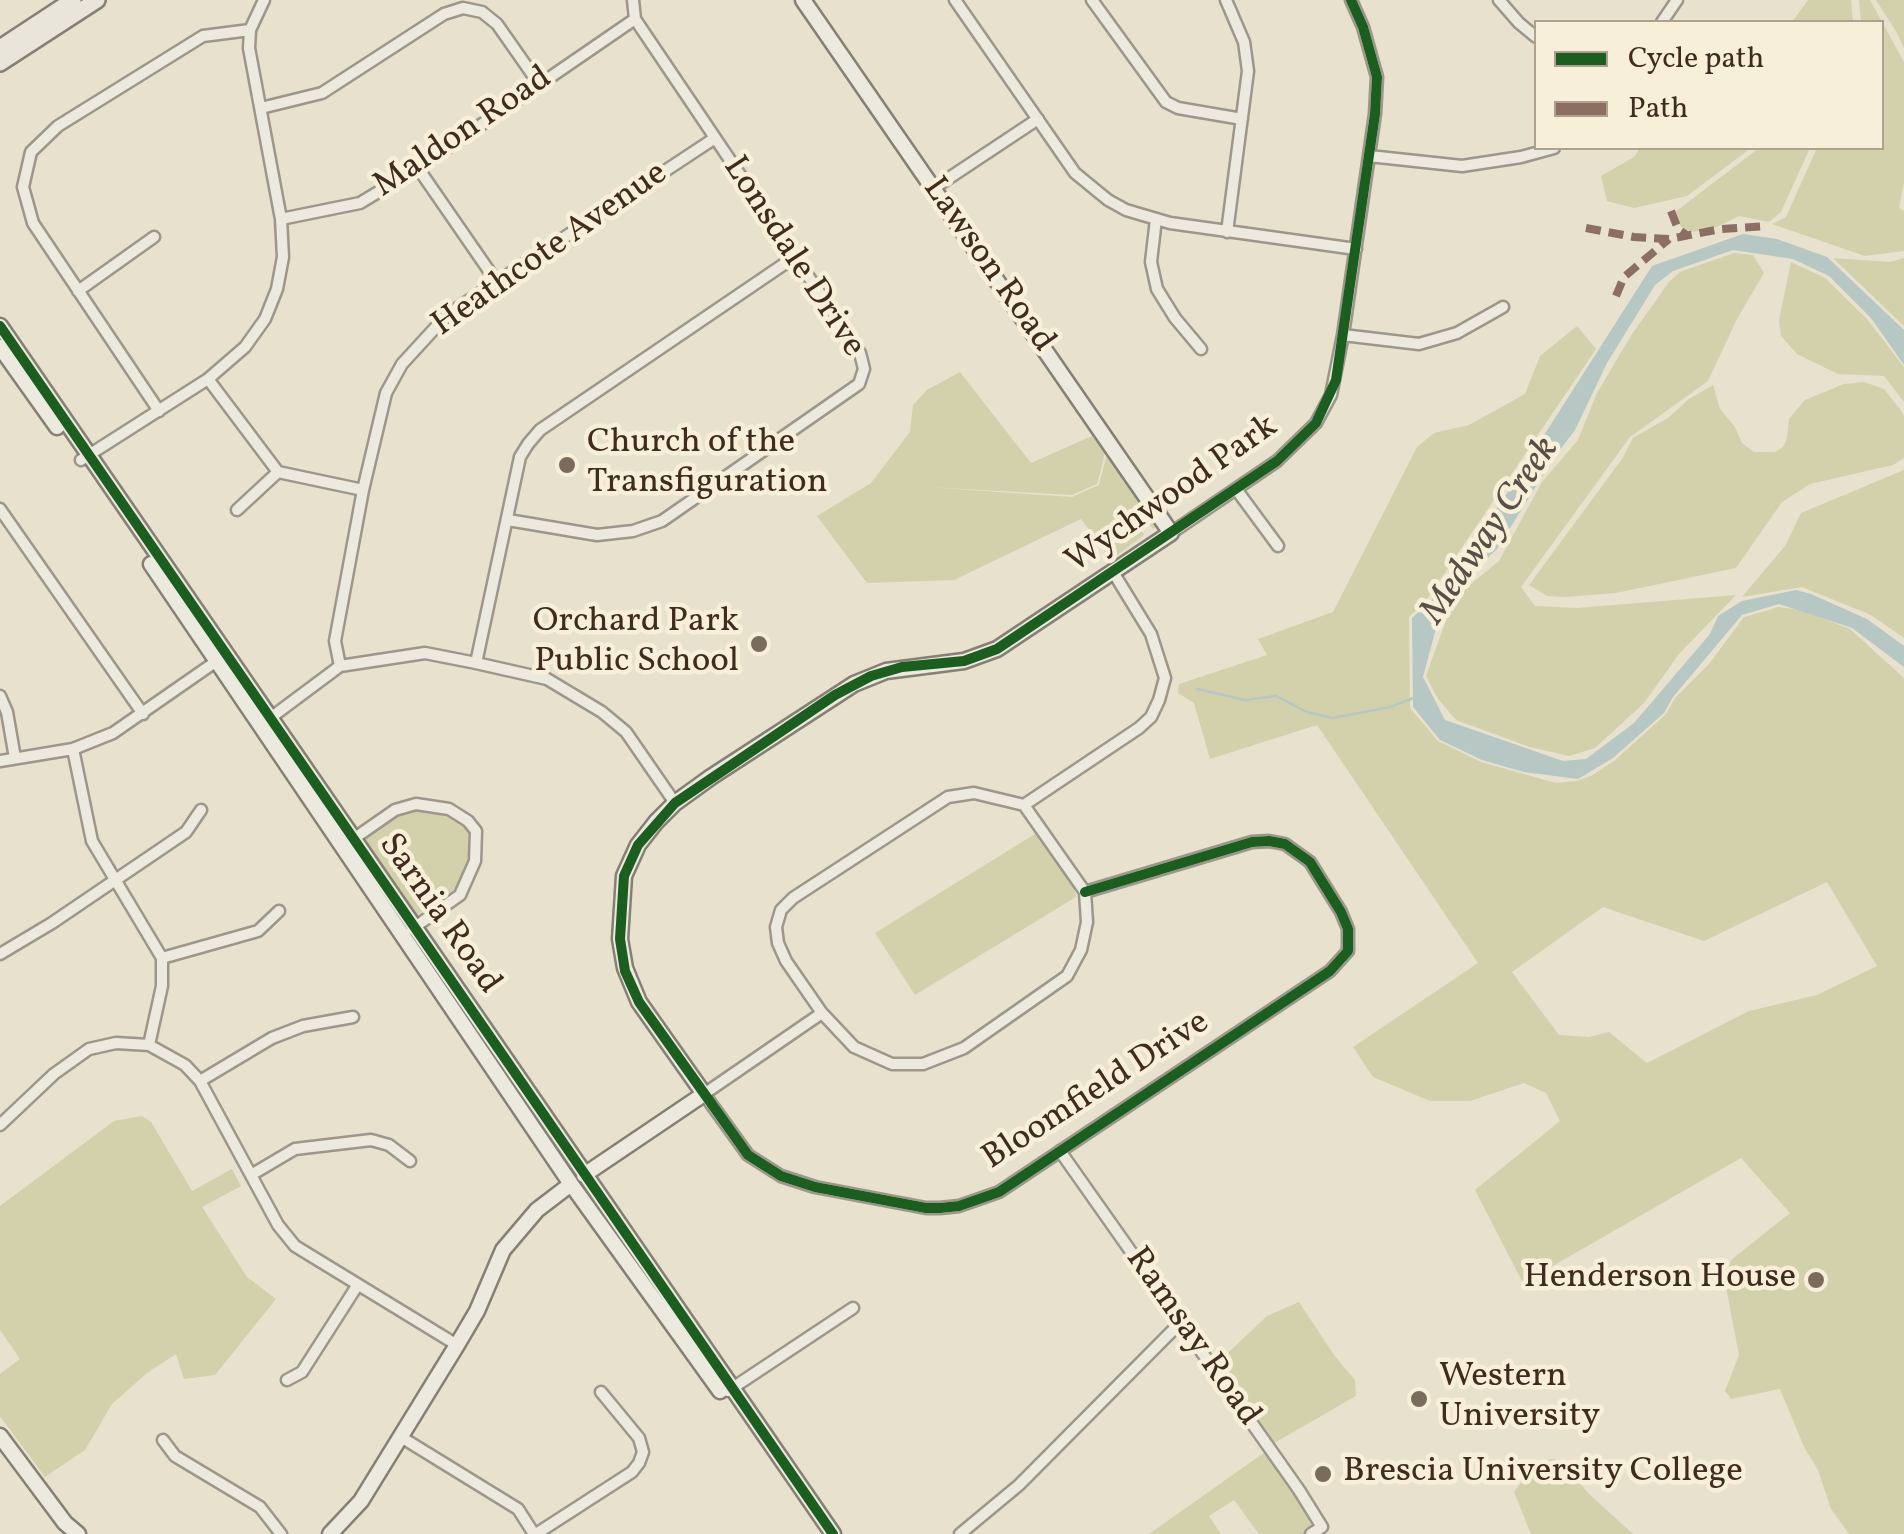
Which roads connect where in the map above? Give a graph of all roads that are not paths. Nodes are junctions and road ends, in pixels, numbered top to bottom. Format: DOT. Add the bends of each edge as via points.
graph roads {
  1 [pos="73,0"];
  2 [pos="97,0"];
  3 [pos="264,0"];
  4 [pos="633,0"];
  5 [pos="803,0"];
  6 [pos="956,0"];
  7 [pos="1092,0"];
  8 [pos="1226,0"];
  9 [pos="1351,0"];
  10 [pos="1498,0"];
  11 [pos="635,19"];
  12 [pos="250,30"];
  13 [pos="1534,35"];
  14 [pos="0,48"];
  15 [pos="0,63"];
  16 [pos="539,84"];
  17 [pos="261,108"];
  18 [pos="1038,119"];
  19 [pos="1242,119"];
  20 [pos="715,138"];
  21 [pos="1547,150"];
  22 [pos="1369,156"];
  23 [pos="418,168"];
  24 [pos="934,188"];
  25 [pos="281,219"];
  26 [pos="1156,219"];
  27 [pos="1227,232"];
  28 [pos="154,237"];
  29 [pos="1356,249"];
  30 [pos="796,256"];
  31 [pos="496,281"];
  32 [pos="78,291"];
  33 [pos="1503,307"];
  34 [pos="0,326"];
  35 [pos="1344,335"];
  36 [pos="0,347"];
  37 [pos="1201,349"];
  38 [pos="208,378"];
  39 [pos="159,410"];
  40 [pos="85,458"];
  41 [pos="278,472"];
  42 [pos="1236,489"];
  43 [pos="364,490"];
  44 [pos="0,509"];
  45 [pos="237,510"];
  46 [pos="508,520"];
  47 [pos="1171,533"];
  48 [pos="1278,546"];
  49 [pos="1113,572"];
  50 [pos="220,659"];
  51 [pos="476,663"];
  52 [pos="340,666"];
  53 [pos="0,696"];
  54 [pos="144,714"];
  55 [pos="268,720"];
  56 [pos="73,749"];
  57 [pos="15,758"];
  58 [pos="0,761"];
  59 [pos="675,803"];
  60 [pos="1024,805"];
  61 [pos="201,810"];
  62 [pos="347,843"];
  63 [pos="114,882"];
  64 [pos="1085,892"];
  65 [pos="279,911"];
  66 [pos="408,932"];
  67 [pos="0,954"];
  68 [pos="162,958"];
  69 [pos="822,1012"];
  70 [pos="353,1017"];
  71 [pos="149,1045"];
  72 [pos="200,1080"];
  73 [pos="704,1094"];
  74 [pos="0,1125"];
  75 [pos="1060,1150"];
  76 [pos="410,1161"];
  77 [pos="251,1175"];
  78 [pos="577,1180"];
  79 [pos="357,1286"];
  80 [pos="853,1308"];
  81 [pos="1180,1323"];
  82 [pos="457,1346"];
  83 [pos="288,1380"];
  84 [pos="600,1392"];
  85 [pos="727,1392"];
  86 [pos="401,1436"];
  87 [pos="163,1440"];
  88 [pos="2,1442"];
  89 [pos="1316,1530"];
  90 [pos="78,1534"];
  91 [pos="281,1534"];
  92 [pos="330,1534"];
  93 [pos="535,1534"];
  94 [pos="822,1534"];
  95 [pos="833,1534"];
  96 [pos="960,1534"];
  1 -- 14 [label="main road"];
  2 -- 15 [label="main road"];
  3 -- 12 [label="street"];
  4 -- 11 [label="street, Lonsdale Drive"];
  5 -- 24 [label="street, Lawson Road"];
  6 -- 18 [label="street"];
  7 -- 19 [label="street" via="1166,102"];
  8 -- 19 [label="street" via="1248,70"];
  9 -- 22 [label="street, Wychwood Park" via="1376,77"];
  10 -- 13 [label="street"];
  11 -- 16 [label="street, Maldon Road"];
  11 -- 20 [label="street, Lonsdale Drive"];
  12 -- 17 [label="street"];
  12 -- 32 [label="street" via="203,36 58,126 31,152 23,187 33,223"];
  16 -- 17 [label="street" via="496,24 463,8 322,93"];
  16 -- 23 [label="street, Maldon Road"];
  17 -- 25 [label="street"];
  18 -- 24 [label="street"];
  18 -- 26 [label="street" via="1089,187"];
  19 -- 27 [label="street"];
  20 -- 30 [label="street, Lonsdale Drive"];
  20 -- 31 [label="street, Heathcote Avenue"];
  21 -- 22 [label="street" via="1462,166"];
  22 -- 29 [label="street, Wychwood Park"];
  23 -- 25 [label="street, Maldon Road" via="360,203"];
  23 -- 31 [label="street"];
  24 -- 47 [label="street, Lawson Road"];
  25 -- 38 [label="street" via="283,257 265,319 245,347"];
  26 -- 27 [label="street"];
  26 -- 37 [label="street" via="1151,262 1157,289"];
  27 -- 29 [label="street"];
  28 -- 32 [label="street"];
  29 -- 35 [label="street, Wychwood Park"];
  30 -- 46 [label="street" via="540,430 520,457"];
  30 -- 46 [label="street, Lonsdale Drive" via="860,353 859,384 662,521 596,535"];
  31 -- 43 [label="street, Heathcote Avenue" via="448,315 402,364 386,393"];
  32 -- 39 [label="street"];
  33 -- 35 [label="street" via="1419,344"];
  34 -- 40 [label="street, Sarnia Road"];
  35 -- 42 [label="street, Wychwood Park" via="1331,396 1316,423 1278,461"];
  36 -- 40 [label="street, Sarnia Road"];
  38 -- 39 [label="street"];
  38 -- 41 [label="street"];
  39 -- 40 [label="street"];
  40 -- 50 [label="street, Sarnia Road"];
  41 -- 43 [label="street"];
  41 -- 45 [label="street"];
  42 -- 47 [label="street, Wychwood Park"];
  42 -- 48 [label="street"];
  43 -- 52 [label="street, Heathcote Avenue" via="335,642"];
  44 -- 54 [label="street"];
  46 -- 51 [label="street"];
  47 -- 49 [label="street, Wychwood Park"];
  49 -- 59 [label="street, Wychwood Park" via="997,649 902,667 854,684"];
  49 -- 60 [label="street" via="1160,656 1165,678 1159,700 1139,728"];
  50 -- 54 [label="street"];
  50 -- 55 [label="street, Sarnia Road"];
  50 -- 62 [label="street, Sarnia Road"];
  51 -- 52 [label="street" via="425,652"];
  51 -- 59 [label="street" via="546,679 602,712 626,732"];
  52 -- 55 [label="street"];
  53 -- 57 [label="street"];
  54 -- 56 [label="street"];
  55 -- 62 [label="street, Sarnia Road"];
  56 -- 57 [label="street"];
  56 -- 63 [label="street" via="92,841"];
  57 -- 58 [label="street"];
  59 -- 73 [label="street, Bloomfield Drive" via="638,845 624,876 620,939 639,1002"];
  60 -- 64 [label="street"];
  60 -- 69 [label="street" via="974,793 948,797 792,898 781,910 778,943"];
  61 -- 63 [label="street" via="186,832"];
  62 -- 66 [label="street, Sarnia Road"];
  62 -- 66 [label="street" via="395,810 416,804 449,809 476,831 475,861 460,895"];
  63 -- 67 [label="street"];
  63 -- 68 [label="street"];
  64 -- 69 [label="street" via="1084,938 1067,976 952,1054 923,1064 892,1064 854,1047"];
  64 -- 75 [label="street, Bloomfield Drive" via="1269,840 1310,862 1350,941 1330,971"];
  65 -- 68 [label="street" via="258,931"];
  66 -- 78 [label="street, Sarnia Road"];
  68 -- 71 [label="street"];
  69 -- 73 [label="street"];
  70 -- 72 [label="street" via="272,1038"];
  71 -- 72 [label="street"];
  71 -- 74 [label="street" via="89,1049"];
  72 -- 77 [label="street"];
  73 -- 75 [label="street, Bloomfield Drive" via="748,1155 781,1176 926,1208 959,1206 1000,1192"];
  73 -- 78 [label="street"];
  75 -- 81 [label="street, Ramsay Road"];
  76 -- 77 [label="street" via="371,1140 295,1149"];
  77 -- 79 [label="street" via="295,1246"];
  78 -- 82 [label="street" via="537,1210 503,1250"];
  78 -- 85 [label="street, Sarnia Road"];
  79 -- 82 [label="street"];
  79 -- 83 [label="street" via="302,1372"];
  80 -- 85 [label="street"];
  81 -- 89 [label="street, Ramsay Road"];
  81 -- 96 [label="street" via="1019,1486"];
  82 -- 86 [label="street"];
  84 -- 93 [label="street" via="640,1438 638,1463"];
  85 -- 94 [label="street, Sarnia Road"];
  85 -- 95 [label="street, Sarnia Road"];
  86 -- 92 [label="street" via="362,1501"];
  86 -- 93 [label="street" via="518,1509"];
  87 -- 91 [label="street" via="175,1456 260,1507"];
  88 -- 90 [label="street"];
}
